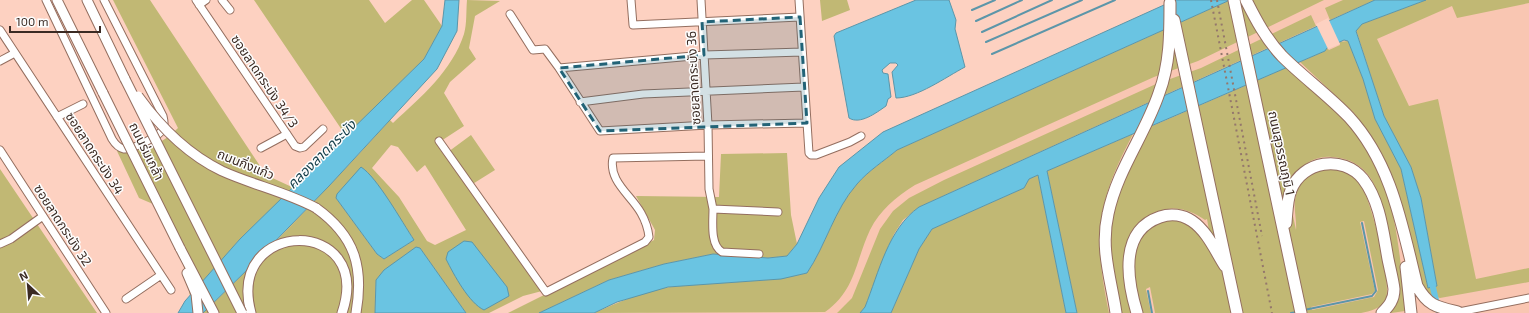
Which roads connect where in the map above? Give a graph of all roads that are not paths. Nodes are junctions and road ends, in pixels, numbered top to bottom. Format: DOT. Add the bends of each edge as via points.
graph roads {
  1 [pos="46,0"];
  2 [pos="57,0"];
  3 [pos="87,0"];
  4 [pos="104,0"];
  5 [pos="206,0"];
  6 [pos="222,0"];
  7 [pos="631,0"];
  8 [pos="701,0"];
  9 [pos="799,0"];
  10 [pos="1234,0"];
  11 [pos="1246,0"];
  12 [pos="198,2"];
  13 [pos="1170,2"];
  14 [pos="230,10"];
  15 [pos="510,14"];
  16 [pos="800,17"];
  17 [pos="702,22"];
  18 [pos="0,30"];
  19 [pos="802,52"];
  20 [pos="15,53"];
  21 [pos="704,55"];
  22 [pos="0,61"];
  23 [pos="559,68"];
  24 [pos="125,79"];
  25 [pos="804,86"];
  26 [pos="706,90"];
  27 [pos="580,102"];
  28 [pos="83,104"];
  29 [pos="57,117"];
  30 [pos="807,123"];
  31 [pos="708,125"];
  32 [pos="323,129"];
  33 [pos="287,134"];
  34 [pos="861,136"];
  35 [pos="439,141"];
  36 [pos="261,148"];
  37 [pos="0,150"];
  38 [pos="707,156"];
  39 [pos="713,209"];
  40 [pos="778,212"];
  41 [pos="43,216"];
  42 [pos="1402,225"];
  43 [pos="1285,237"];
  44 [pos="0,244"];
  45 [pos="180,248"];
  46 [pos="759,254"];
  47 [pos="1228,272"];
  48 [pos="161,275"];
  49 [pos="171,290"];
  50 [pos="1529,298"];
  51 [pos="126,299"];
  52 [pos="1116,311"];
  53 [pos="106,313"];
  54 [pos="198,313"];
  55 [pos="214,313"];
  56 [pos="242,313"];
  57 [pos="251,313"];
  58 [pos="342,313"];
  59 [pos="356,313"];
  60 [pos="1137,313"];
  61 [pos="1237,313"];
  62 [pos="1301,313"];
  63 [pos="1382,313"];
  64 [pos="1411,313"];
  65 [pos="1456,313"];
  1 -- 4 [label="street" via="112,139 122,148 134,147 160,133 164,128 163,116"];
  2 -- 45 [label="main road, ถนนร่มเกล้า, bridge"];
  3 -- 24 [label="main road, ถนนร่มเกล้า"];
  5 -- 12 [label="street"];
  6 -- 14 [label="street"];
  7 -- 17 [label="street" via="633,25"];
  8 -- 17 [label="street, ซอยลาดกระบัง 36"];
  9 -- 16 [label="street"];
  10 -- 43 [label="highway, ถนนสุวรรณภูมิ 1"];
  11 -- 42 [label="highway" via="1256,21 1282,56 1362,133 1381,164 1395,198"];
  12 -- 33 [label="street, ซอยลาดกระบัง 34/3"];
  13 -- 47 [label="highway"];
  13 -- 52 [label="highway" via="1169,47 1163,81 1151,115 1120,176 1108,214 1105,237 1106,263"];
  15 -- 23 [label="street" via="533,50 545,49"];
  16 -- 17 [label="street"];
  16 -- 19 [label="street"];
  17 -- 21 [label="street, ซอยลาดกระบัง 36"];
  18 -- 20 [label="street, ซอยลาดกระบัง 34"];
  19 -- 21 [label="street"];
  19 -- 25 [label="street"];
  20 -- 22 [label="street"];
  20 -- 29 [label="street, ซอยลาดกระบัง 34"];
  21 -- 23 [label="street"];
  21 -- 26 [label="street, ซอยลาดกระบัง 36"];
  23 -- 27 [label="street"];
  24 -- 56 [label="main road, ถนนร่มเกล้า, bridge"];
  24 -- 59 [label="main road, ถนนกิ่งแก้ว, bridge" via="156,121 184,147 223,171 301,200 331,219 351,246 356,262 360,283"];
  25 -- 26 [label="street"];
  25 -- 30 [label="street"];
  26 -- 27 [label="street"];
  26 -- 31 [label="street, ซอยลาดกระบัง 36"];
  27 -- 31 [label="street" via="600,131"];
  28 -- 29 [label="street"];
  29 -- 48 [label="street, ซอยลาดกระบัง 34"];
  30 -- 31 [label="street"];
  30 -- 34 [label="street" via="808,148 812,155"];
  31 -- 38 [label="street, ซอยลาดกระบัง 36"];
  32 -- 33 [label="street, ซอยลาดกระบัง 34/3" via="300,148 295,146"];
  33 -- 36 [label="street"];
  35 -- 38 [label="street" via="546,292 645,242 649,237 642,213 622,190 617,180 611,165 613,158"];
  37 -- 41 [label="street, ซอยลาดกระบัง 32"];
  38 -- 39 [label="street, ซอยลาดกระบัง 36"];
  39 -- 40 [label="street"];
  39 -- 46 [label="street, ซอยลาดกระบัง 36" via="714,242 719,250"];
  41 -- 44 [label="street"];
  41 -- 53 [label="street, ซอยลาดกระบัง 32"];
  42 -- 64 [label="highway"];
  42 -- 65 [label="highway" via="1417,286 1423,298 1432,305"];
  43 -- 62 [label="highway, ถนนสุวรรณภูมิ 1"];
  43 -- 63 [label="highway" via="1288,200 1299,176 1320,164 1343,164 1351,168 1362,178 1376,202 1394,290 1390,305"];
  45 -- 54 [label="main road" via="196,294"];
  45 -- 55 [label="main road, ถนนร่มเกล้า"];
  47 -- 60 [label="highway" via="1193,222 1181,216 1166,215 1153,219 1134,238 1130,252 1132,297"];
  47 -- 61 [label="highway"];
  48 -- 49 [label="street, ซอยลาดกระบัง 34"];
  48 -- 51 [label="street"];
  50 -- 65 [label="street"];
  57 -- 58 [label="main road" via="248,290 251,272 261,256 275,246 305,240 320,244 331,251 345,273 348,286"];
}
